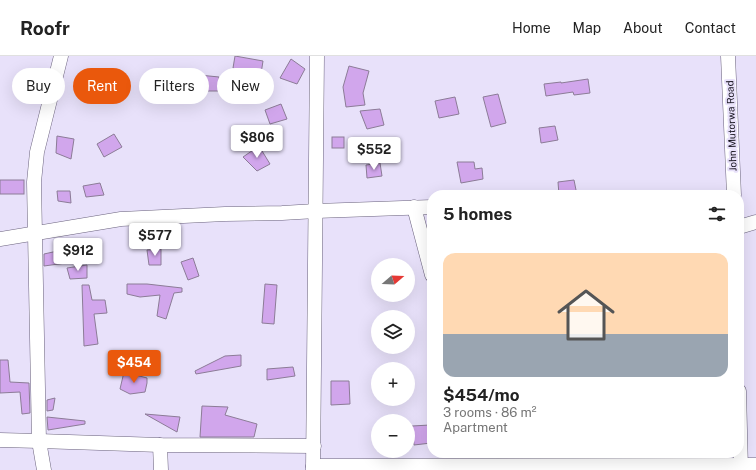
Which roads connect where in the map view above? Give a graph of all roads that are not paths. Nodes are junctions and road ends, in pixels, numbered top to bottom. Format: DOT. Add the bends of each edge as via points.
graph roads {
  1 [pos="61,56"];
  2 [pos="317,56"];
  3 [pos="728,56"];
  4 [pos="734,190"];
  5 [pos="427,207"];
  6 [pos="414,208"];
  7 [pos="316,211"];
  8 [pos="755,220"];
  9 [pos="744,225"];
  10 [pos="34,234"];
  11 [pos="0,239"];
  12 [pos="427,256"];
  13 [pos="0,440"];
  14 [pos="39,440"];
  15 [pos="160,445"];
  16 [pos="314,446"];
  17 [pos="495,459"];
  18 [pos="756,465"];
  19 [pos="741,467"];
  20 [pos="313,468"];
  21 [pos="44,470"];
  22 [pos="161,470"];
  1 -- 10 [label="street" via="37,152"];
  2 -- 7 [label="street"];
  3 -- 4 [label="street, John Mutorwa Road"];
  5 -- 6 [label="street"];
  6 -- 7 [label="street"];
  6 -- 12 [label="street"];
  7 -- 10 [label="street" via="121,219"];
  7 -- 16 [label="street"];
  8 -- 9 [label="street"];
  10 -- 11 [label="street"];
  10 -- 14 [label="street"];
  13 -- 14 [label="street"];
  14 -- 15 [label="street"];
  14 -- 21 [label="street"];
  15 -- 16 [label="street"];
  15 -- 22 [label="street"];
  16 -- 20 [label="street"];
  17 -- 19 [label="street"];
  17 -- 20 [label="street"];
  18 -- 19 [label="street"];
}
